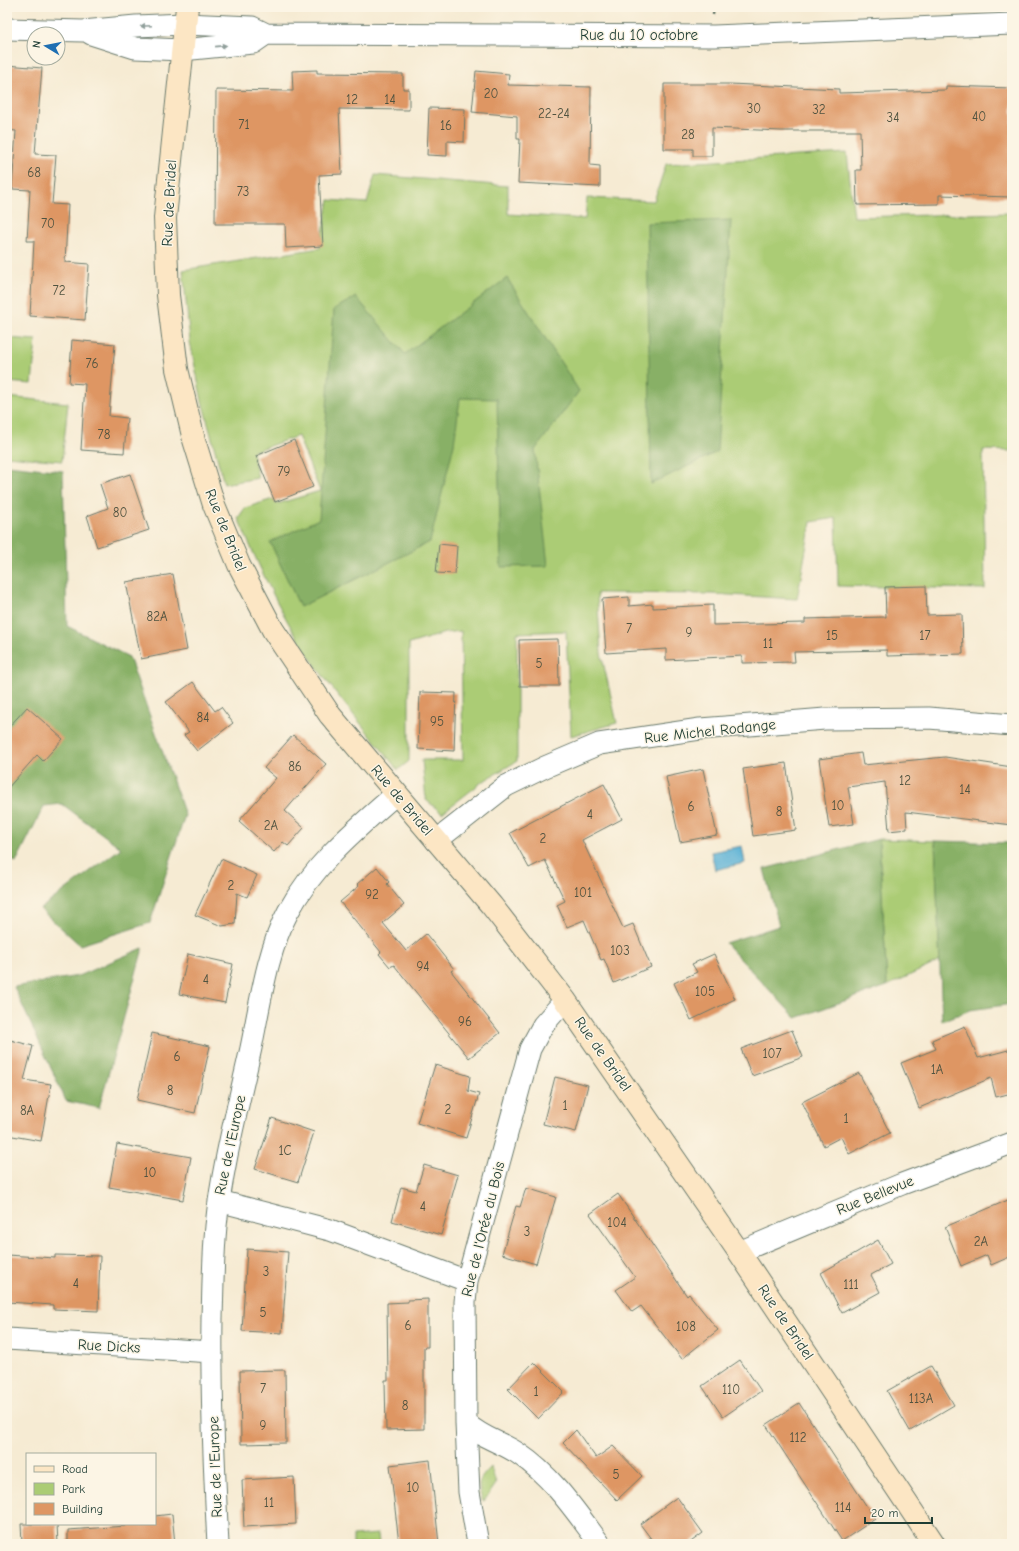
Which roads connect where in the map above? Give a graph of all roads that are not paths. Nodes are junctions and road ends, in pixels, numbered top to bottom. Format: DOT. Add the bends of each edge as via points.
graph roads {
  1 [pos="186,16"];
  2 [pos="1012,24"];
  3 [pos="7,29"];
  4 [pos="83,31"];
  5 [pos="266,34"];
  6 [pos="182,50"];
  7 [pos="1012,725"];
  8 [pos="396,794"];
  9 [pos="436,841"];
  10 [pos="565,1000"];
  11 [pos="1012,1143"];
  12 [pos="219,1201"];
  13 [pos="739,1252"];
  14 [pos="467,1281"];
  15 [pos="7,1339"];
  16 [pos="212,1352"];
  17 [pos="466,1423"];
  18 [pos="218,1544"];
  19 [pos="478,1544"];
  20 [pos="600,1544"];
  21 [pos="934,1544"];
  1 -- 4 [label="street, one-way" via="136,26"];
  1 -- 5 [label="street, Rue du 10 octobre" via="252,27"];
  1 -- 6 [label="main road, Rue de Bridel"];
  2 -- 5 [label="street, Rue du 10 octobre" via="714,36"];
  3 -- 4 [label="street"];
  4 -- 6 [label="street" via="135,48"];
  6 -- 5 [label="street, one-way" via="253,44"];
  6 -- 8 [label="main road, Rue de Bridel" via="165,218 168,295 177,369 194,440 214,506 236,558 273,630 330,715"];
  7 -- 9 [label="street, Rue Michel Rodange" via="929,718 825,720 700,729 599,744 506,786"];
  8 -- 9 [label="main road, Rue de Bridel"];
  8 -- 12 [label="street, Rue de l'Europe" via="338,846 311,878 288,913 270,960"];
  9 -- 10 [label="main road, Rue de Bridel" via="492,906"];
  10 -- 13 [label="main road, Rue de Bridel"];
  10 -- 14 [label="street, Rue de l'Orée du Bois" via="543,1025 530,1049"];
  11 -- 13 [label="street, Rue Bellevue" via="902,1184"];
  12 -- 14 [label="street" via="330,1230"];
  12 -- 16 [label="street, Rue de l'Europe" via="214,1251"];
  13 -- 21 [label="main road, Rue de Bridel"];
  14 -- 17 [label="street, Rue de l'Orée du Bois"];
  15 -- 16 [label="street, Rue Dicks"];
  16 -- 18 [label="street, Rue de l'Europe"];
  17 -- 19 [label="street, Rue de l'Orée du Bois" via="469,1492"];
  17 -- 20 [label="street" via="479,1434 519,1454 558,1488"];
}
